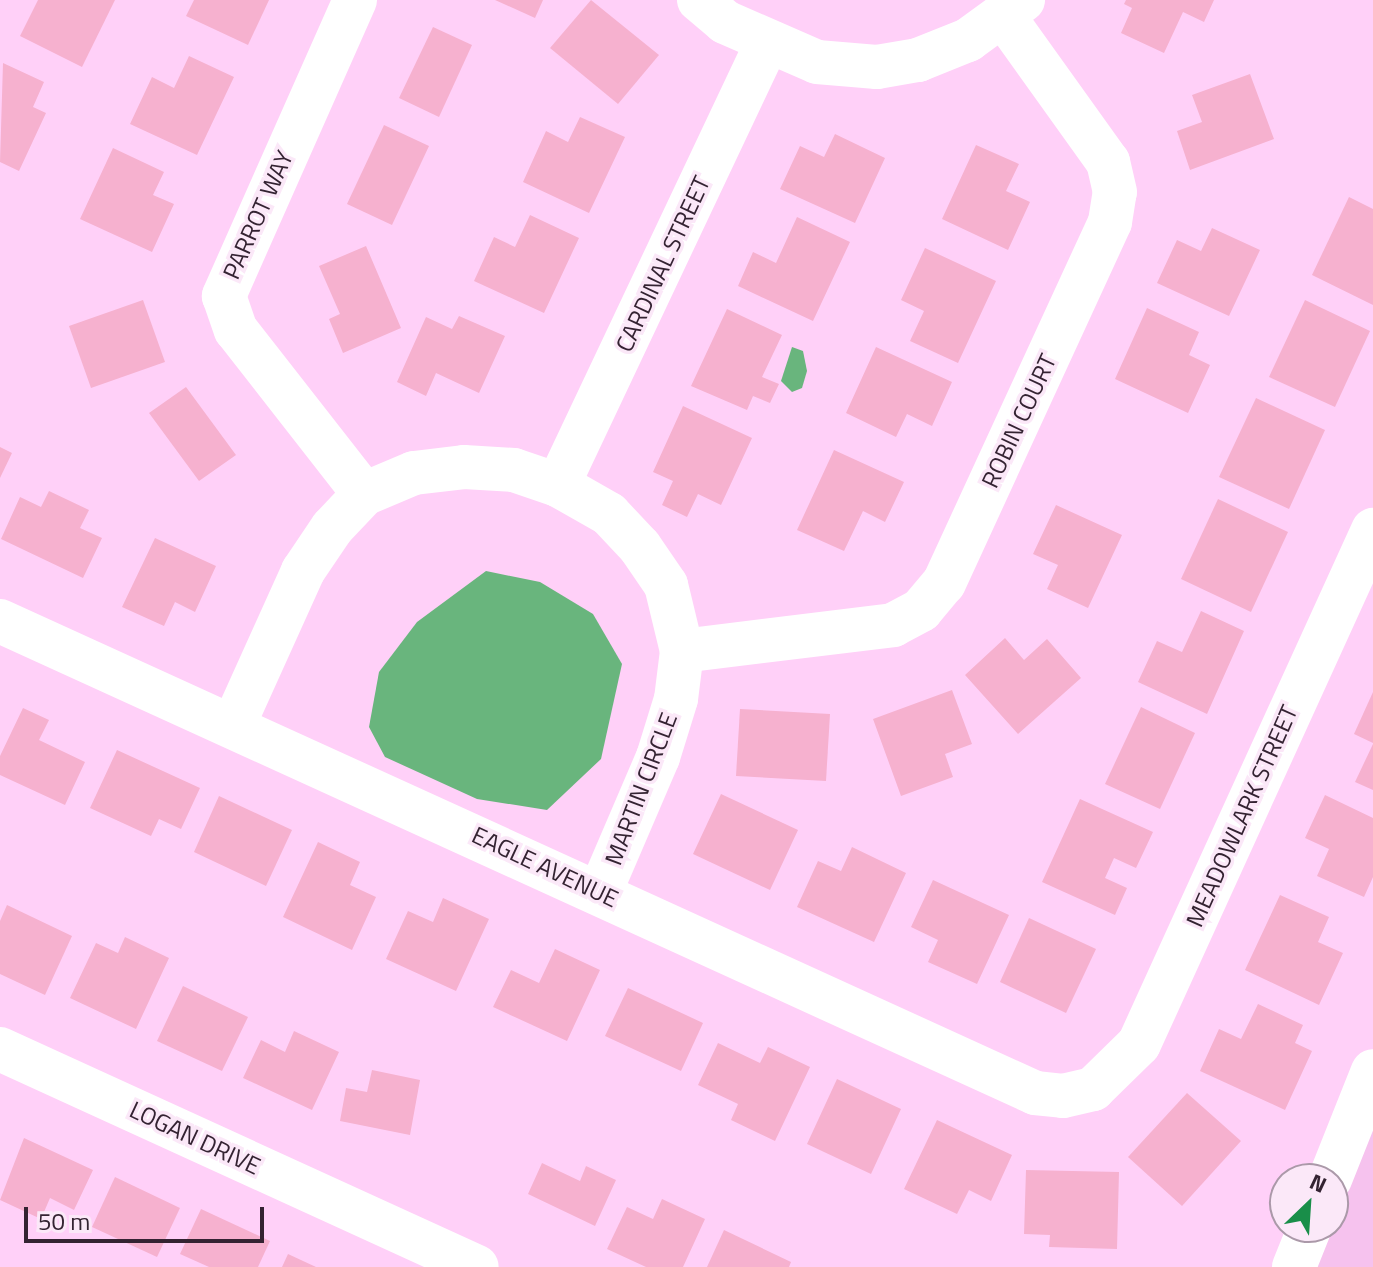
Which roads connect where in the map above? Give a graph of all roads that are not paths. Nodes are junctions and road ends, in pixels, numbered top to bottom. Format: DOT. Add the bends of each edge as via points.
graph roads {
  1 [pos="355,0"];
  2 [pos="699,0"];
  3 [pos="1014,8"];
  4 [pos="767,42"];
  5 [pos="558,485"];
  6 [pos="364,494"];
  7 [pos="1373,530"];
  8 [pos="0,621"];
  9 [pos="682,651"];
  10 [pos="234,724"];
  11 [pos="600,892"];
  12 [pos="0,1049"];
  13 [pos="1373,1071"];
  14 [pos="1093,1089"];
  15 [pos="1336,1163"];
  16 [pos="1304,1243"];
  17 [pos="477,1267"];
  18 [pos="1294,1267"];
  1 -- 6 [label="street, PARROT WAY" via="224,296 236,330"];
  2 -- 4 [label="street" via="725,22"];
  3 -- 4 [label="street" via="968,40 918,60 877,67 817,62"];
  3 -- 9 [label="street, ROBIN COURT" via="1108,162 1115,192 1110,222 944,583 921,610 893,625"];
  4 -- 5 [label="street, CARDINAL STREET"];
  5 -- 6 [label="street, MARTIN CIRCLE" via="514,470 464,467 414,473"];
  5 -- 9 [label="street, MARTIN CIRCLE" via="609,514 640,547 666,585"];
  6 -- 10 [label="street, MARTIN CIRCLE" via="303,571"];
  7 -- 14 [label="street, MEADOWLARK STREET" via="1139,1044"];
  8 -- 10 [label="street, EAGLE AVENUE"];
  9 -- 11 [label="street, MARTIN CIRCLE" via="676,699 658,757"];
  10 -- 11 [label="street, EAGLE AVENUE"];
  11 -- 14 [label="street, EAGLE AVENUE" via="1035,1093 1063,1096"];
  12 -- 17 [label="street, LOGAN DRIVE"];
  13 -- 15 [label="street"];
  16 -- 18 [label="street"];
}
